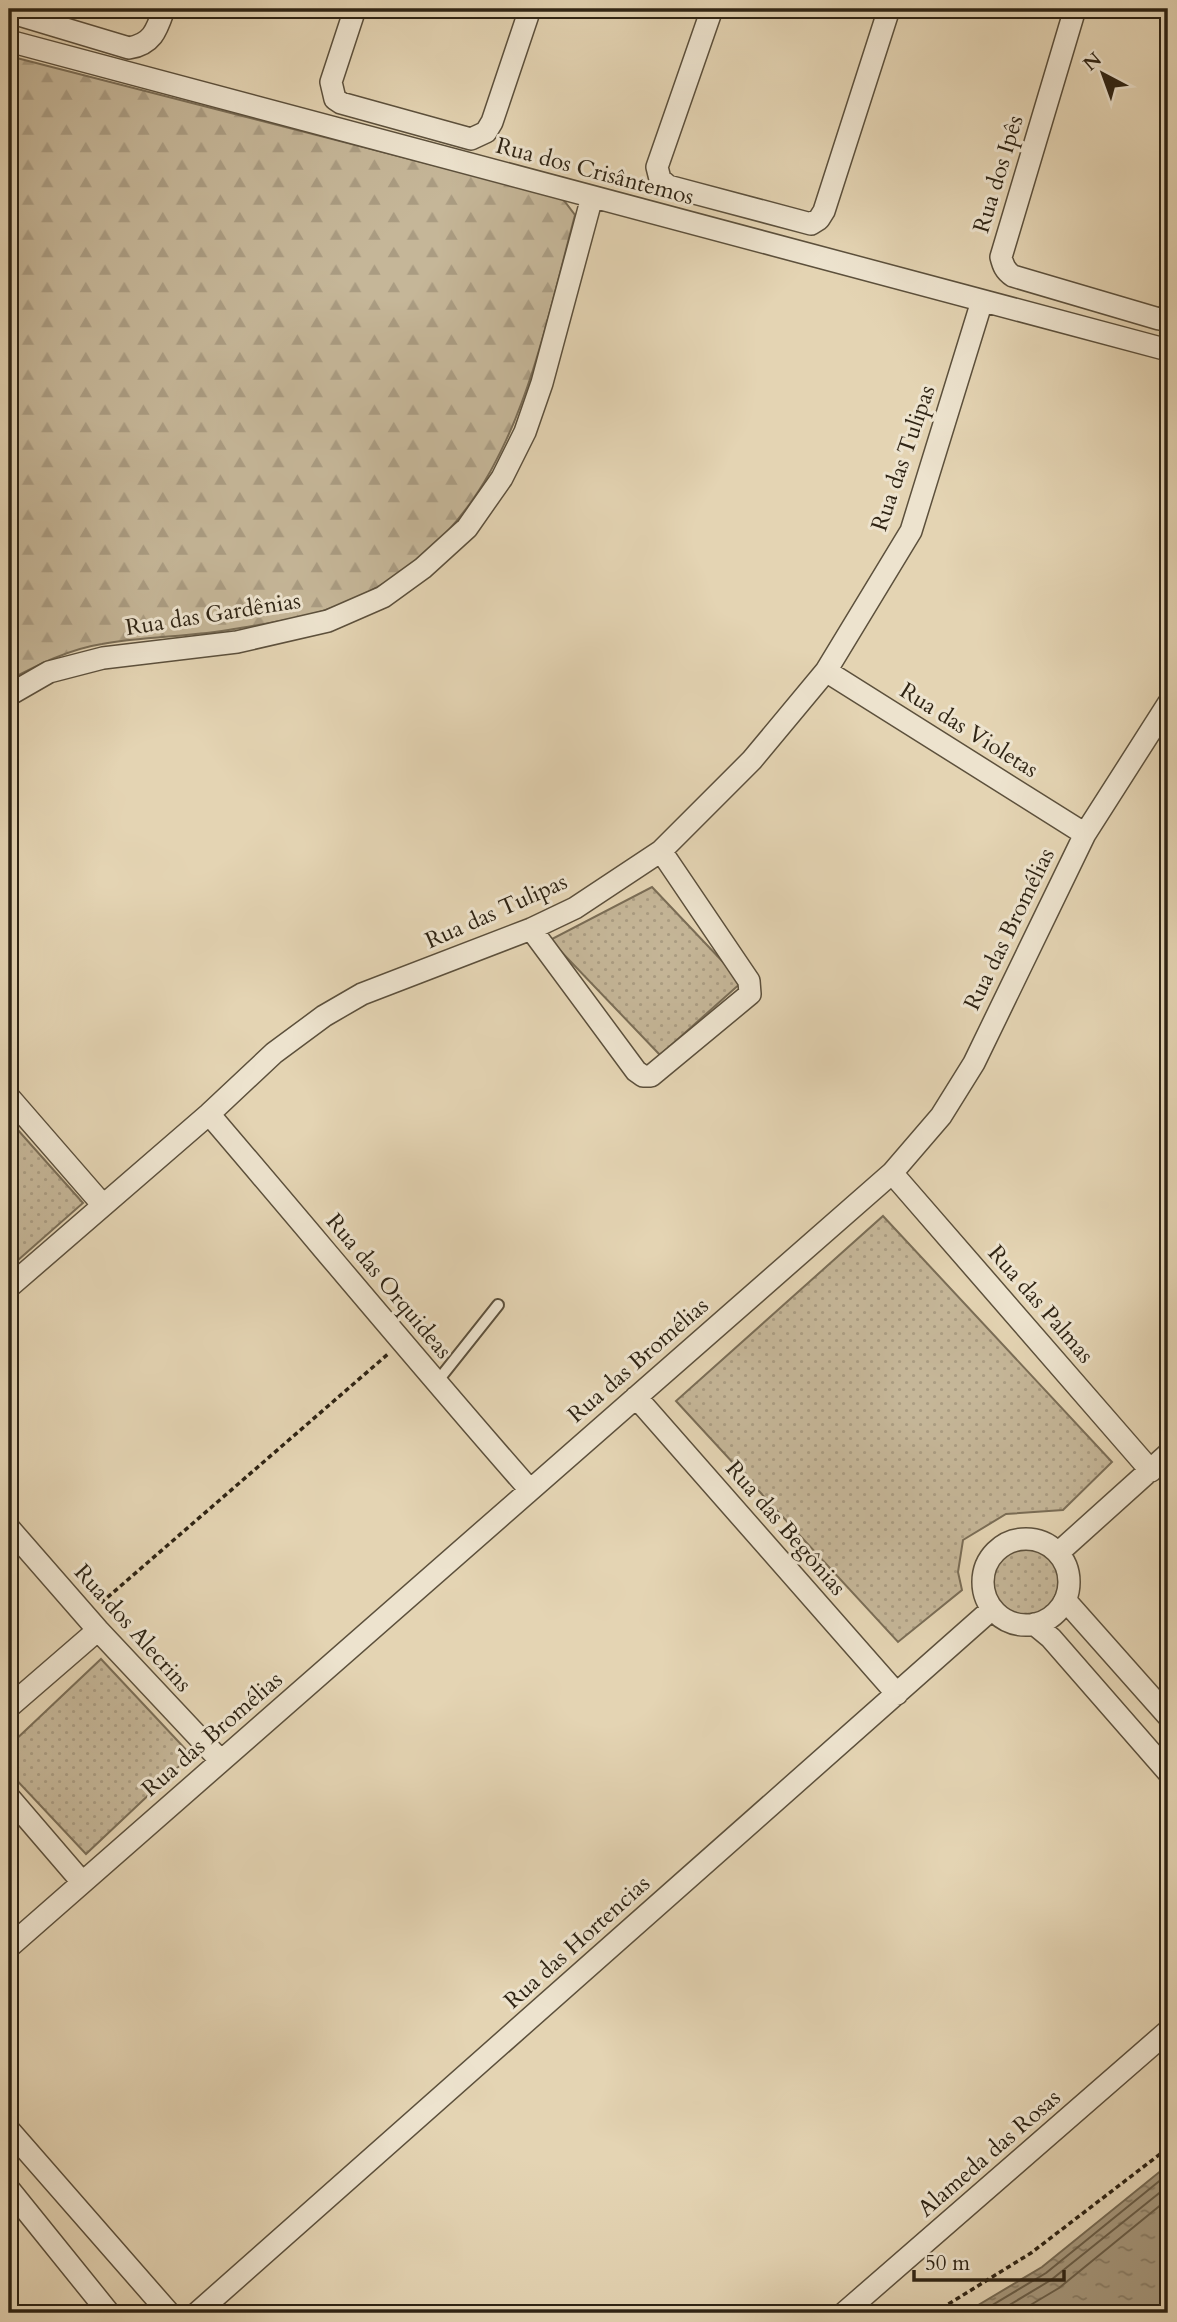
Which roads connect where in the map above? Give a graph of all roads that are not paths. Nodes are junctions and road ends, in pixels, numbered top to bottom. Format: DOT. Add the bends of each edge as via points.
graph roads {
  1 [pos="164,9"];
  2 [pos="355,9"];
  3 [pos="530,9"];
  4 [pos="712,9"];
  5 [pos="889,9"];
  6 [pos="1075,9"];
  7 [pos="9,12"];
  8 [pos="9,41"];
  9 [pos="592,198"];
  10 [pos="982,301"];
  11 [pos="1168,317"];
  12 [pos="1168,350"];
  13 [pos="826,671"];
  14 [pos="9,695"];
  15 [pos="1168,704"];
  16 [pos="1085,834"];
  17 [pos="661,851"];
  18 [pos="531,929"];
  19 [pos="9,1097"];
  20 [pos="209,1114"];
  21 [pos="892,1173"];
  22 [pos="102,1204"];
  23 [pos="9,1287"];
  24 [pos="498,1305"];
  25 [pos="436,1383"];
  26 [pos="636,1396"];
  27 [pos="1168,1454"];
  28 [pos="1151,1471"];
  29 [pos="530,1490"];
  30 [pos="9,1528"];
  31 [pos="1058,1553"];
  32 [pos="1065,1600"];
  33 [pos="992,1609"];
  34 [pos="92,1623"];
  35 [pos="1034,1624"];
  36 [pos="897,1694"];
  37 [pos="9,1707"];
  38 [pos="1168,1716"];
  39 [pos="221,1761"];
  40 [pos="1168,1772"];
  41 [pos="9,1797"];
  42 [pos="82,1882"];
  43 [pos="9,1947"];
  44 [pos="1168,2031"];
  45 [pos="9,2130"];
  46 [pos="9,2189"];
  47 [pos="109,2313"];
  48 [pos="169,2313"];
  49 [pos="197,2313"];
  50 [pos="844,2313"];
  1 -- 7 [label="street" via="148,42 129,48"];
  2 -- 3 [label="street" via="331,82 335,99 471,139 486,132 492,122"];
  4 -- 5 [label="street" via="657,167 660,179 668,186 811,224 824,211"];
  6 -- 11 [label="street, Rua dos Ipês" via="1001,257 1003,265 1013,276 1159,319"];
  8 -- 9 [label="street, Rua dos Crisântemos"];
  9 -- 10 [label="street, Rua dos Crisântemos"];
  9 -- 14 [label="street, Rua das Gardênias" via="525,432 502,478 467,528 423,568 383,597 328,621 237,642 103,657 49,672"];
  10 -- 12 [label="street, Rua dos Crisântemos"];
  10 -- 13 [label="street, Rua das Tulipas" via="911,531"];
  13 -- 16 [label="street, Rua das Violetas"];
  13 -- 17 [label="street, Rua das Tulipas" via="752,760"];
  15 -- 16 [label="street, Rua das Bromélias"];
  16 -- 21 [label="street, Rua das Bromélias" via="974,1063 941,1116"];
  17 -- 18 [label="street, Rua das Tulipas" via="575,908"];
  17 -- 18 [label="street" via="751,988 750,994 650,1076 636,1071"];
  18 -- 20 [label="street, Rua das Tulipas" via="362,994 274,1053"];
  19 -- 22 [label="street"];
  20 -- 22 [label="street, Rua das Tulipas"];
  20 -- 25 [label="street, Rua das Orquideas"];
  21 -- 26 [label="street, Rua das Bromélias"];
  21 -- 28 [label="street, Rua das Palmas"];
  22 -- 23 [label="street, Rua das Tulipas"];
  24 -- 25 [label="lane"];
  25 -- 29 [label="street, Rua das Orquideas"];
  26 -- 29 [label="street, Rua das Bromélias"];
  26 -- 36 [label="street, Rua das Begônias"];
  27 -- 28 [label="street"];
  28 -- 31 [label="street"];
  29 -- 39 [label="street, Rua das Bromélias"];
  30 -- 34 [label="street, Rua dos Alecrins"];
  31 -- 32 [label="street" via="1068,1576"];
  31 -- 33 [label="street" via="1033,1539 1018,1539 992,1554 982,1581"];
  32 -- 35 [label="street" via="1057,1611"];
  32 -- 38 [label="street"];
  33 -- 35 [label="street" via="1011,1622"];
  33 -- 36 [label="street, Rua das Hortencias"];
  34 -- 37 [label="street"];
  34 -- 39 [label="street, Rua dos Alecrins"];
  35 -- 40 [label="street"];
  36 -- 49 [label="street, Rua das Hortencias"];
  39 -- 42 [label="street, Rua das Bromélias"];
  41 -- 42 [label="street"];
  42 -- 43 [label="street, Rua das Bromélias"];
  44 -- 50 [label="street, Alameda das Rosas"];
  45 -- 48 [label="street"];
  46 -- 47 [label="street"];
}
